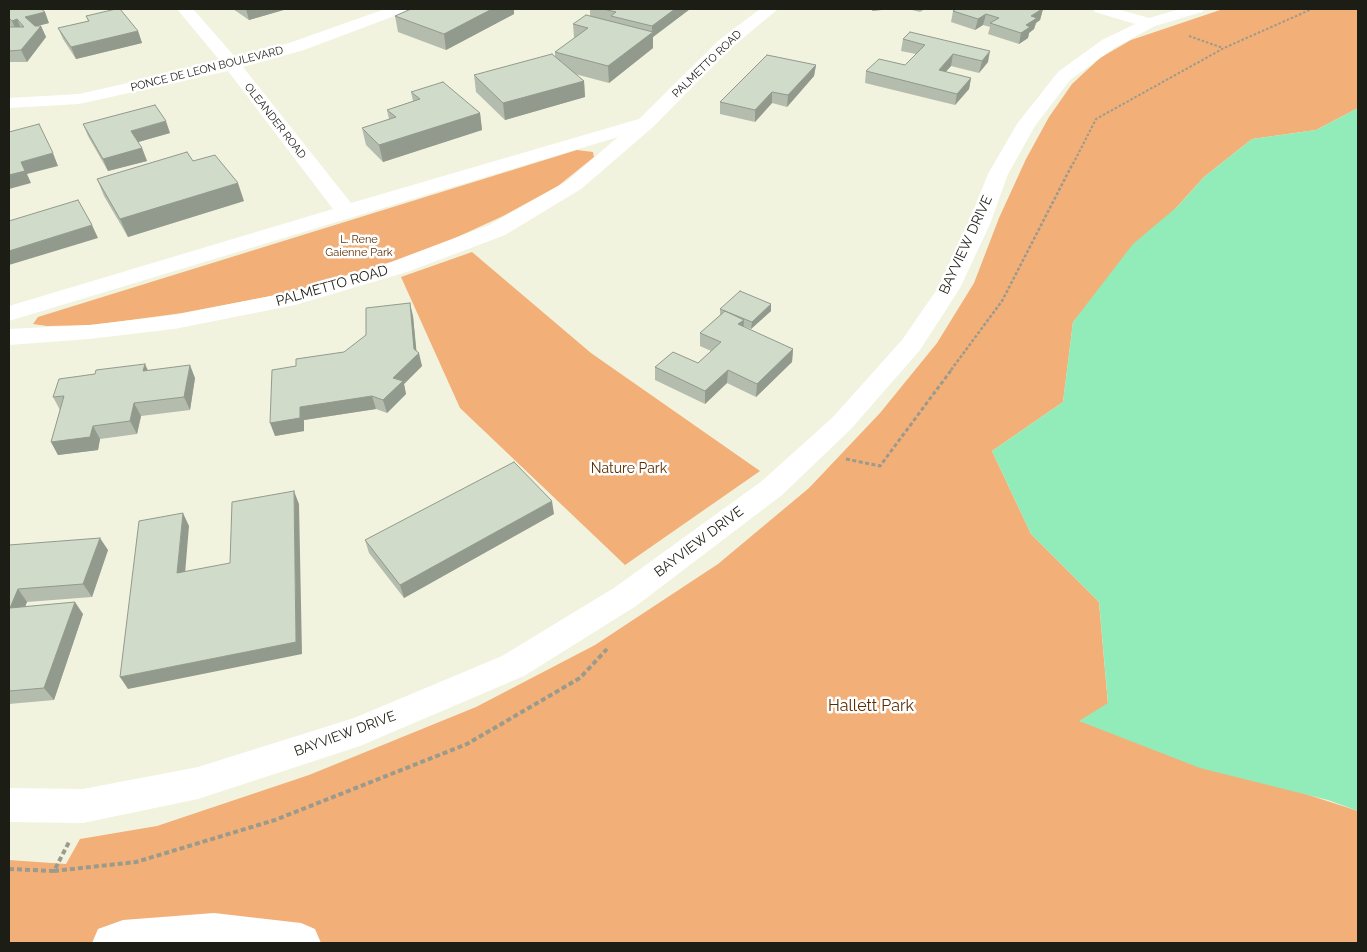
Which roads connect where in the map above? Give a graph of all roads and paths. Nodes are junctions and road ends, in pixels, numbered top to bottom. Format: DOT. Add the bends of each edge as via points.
graph roads {
  1 [pos="185,9"];
  2 [pos="357,9"];
  3 [pos="399,9"];
  4 [pos="770,9"];
  5 [pos="1101,9"];
  6 [pos="1196,9"];
  7 [pos="1312,9"];
  8 [pos="1149,23"];
  9 [pos="227,59"];
  10 [pos="36,84"];
  11 [pos="9,87"];
  12 [pos="81,90"];
  13 [pos="9,103"];
  14 [pos="9,117"];
  15 [pos="646,123"];
  16 [pos="346,211"];
  17 [pos="9,314"];
  18 [pos="9,337"];
  19 [pos="811,452"];
  20 [pos="610,646"];
  21 [pos="9,805"];
  22 [pos="83,806"];
  23 [pos="9,869"];
  24 [pos="54,871"];
  25 [pos="112,943"];
  26 [pos="301,943"];
  1 -- 9 [label="street, OLEANDER ROAD"];
  2 -- 9 [label="street, PONCE DE LEON BOULEVARD"];
  3 -- 9 [label="street, PONCE DE LEON BOULEVARD" via="298,46"];
  4 -- 15 [label="street, PALMETTO ROAD" via="724,45"];
  5 -- 8 [label="street"];
  6 -- 8 [label="street, BAYVIEW DRIVE"];
  7 -- 19 [label="path" via="1224,48 1096,119 1002,302 880,466"];
  8 -- 19 [label="street, BAYVIEW DRIVE" via="1108,44 1064,76 1026,124 998,174 949,288 911,345 842,423"];
  9 -- 12 [label="street, PONCE DE LEON BOULEVARD" via="146,70"];
  9 -- 16 [label="street, OLEANDER ROAD"];
  10 -- 11 [label="street"];
  12 -- 13 [label="street, PONCE DE LEON BOULEVARD"];
  12 -- 14 [label="street"];
  15 -- 16 [label="street, PALMETTO ROAD"];
  15 -- 18 [label="street, PALMETTO ROAD" via="574,185 497,230 399,267 295,298 174,322"];
  16 -- 17 [label="street, PALMETTO ROAD"];
  19 -- 22 [label="street, BAYVIEW DRIVE" via="772,488 625,597 513,666 360,731 198,784"];
  20 -- 24 [label="path" via="580,678 467,744 266,822 136,862"];
  21 -- 22 [label="street, BAYVIEW DRIVE"];
  22 -- 24 [label="path"];
  23 -- 24 [label="path"];
  25 -- 26 [label="street" via="133,938 214,932"];
}
